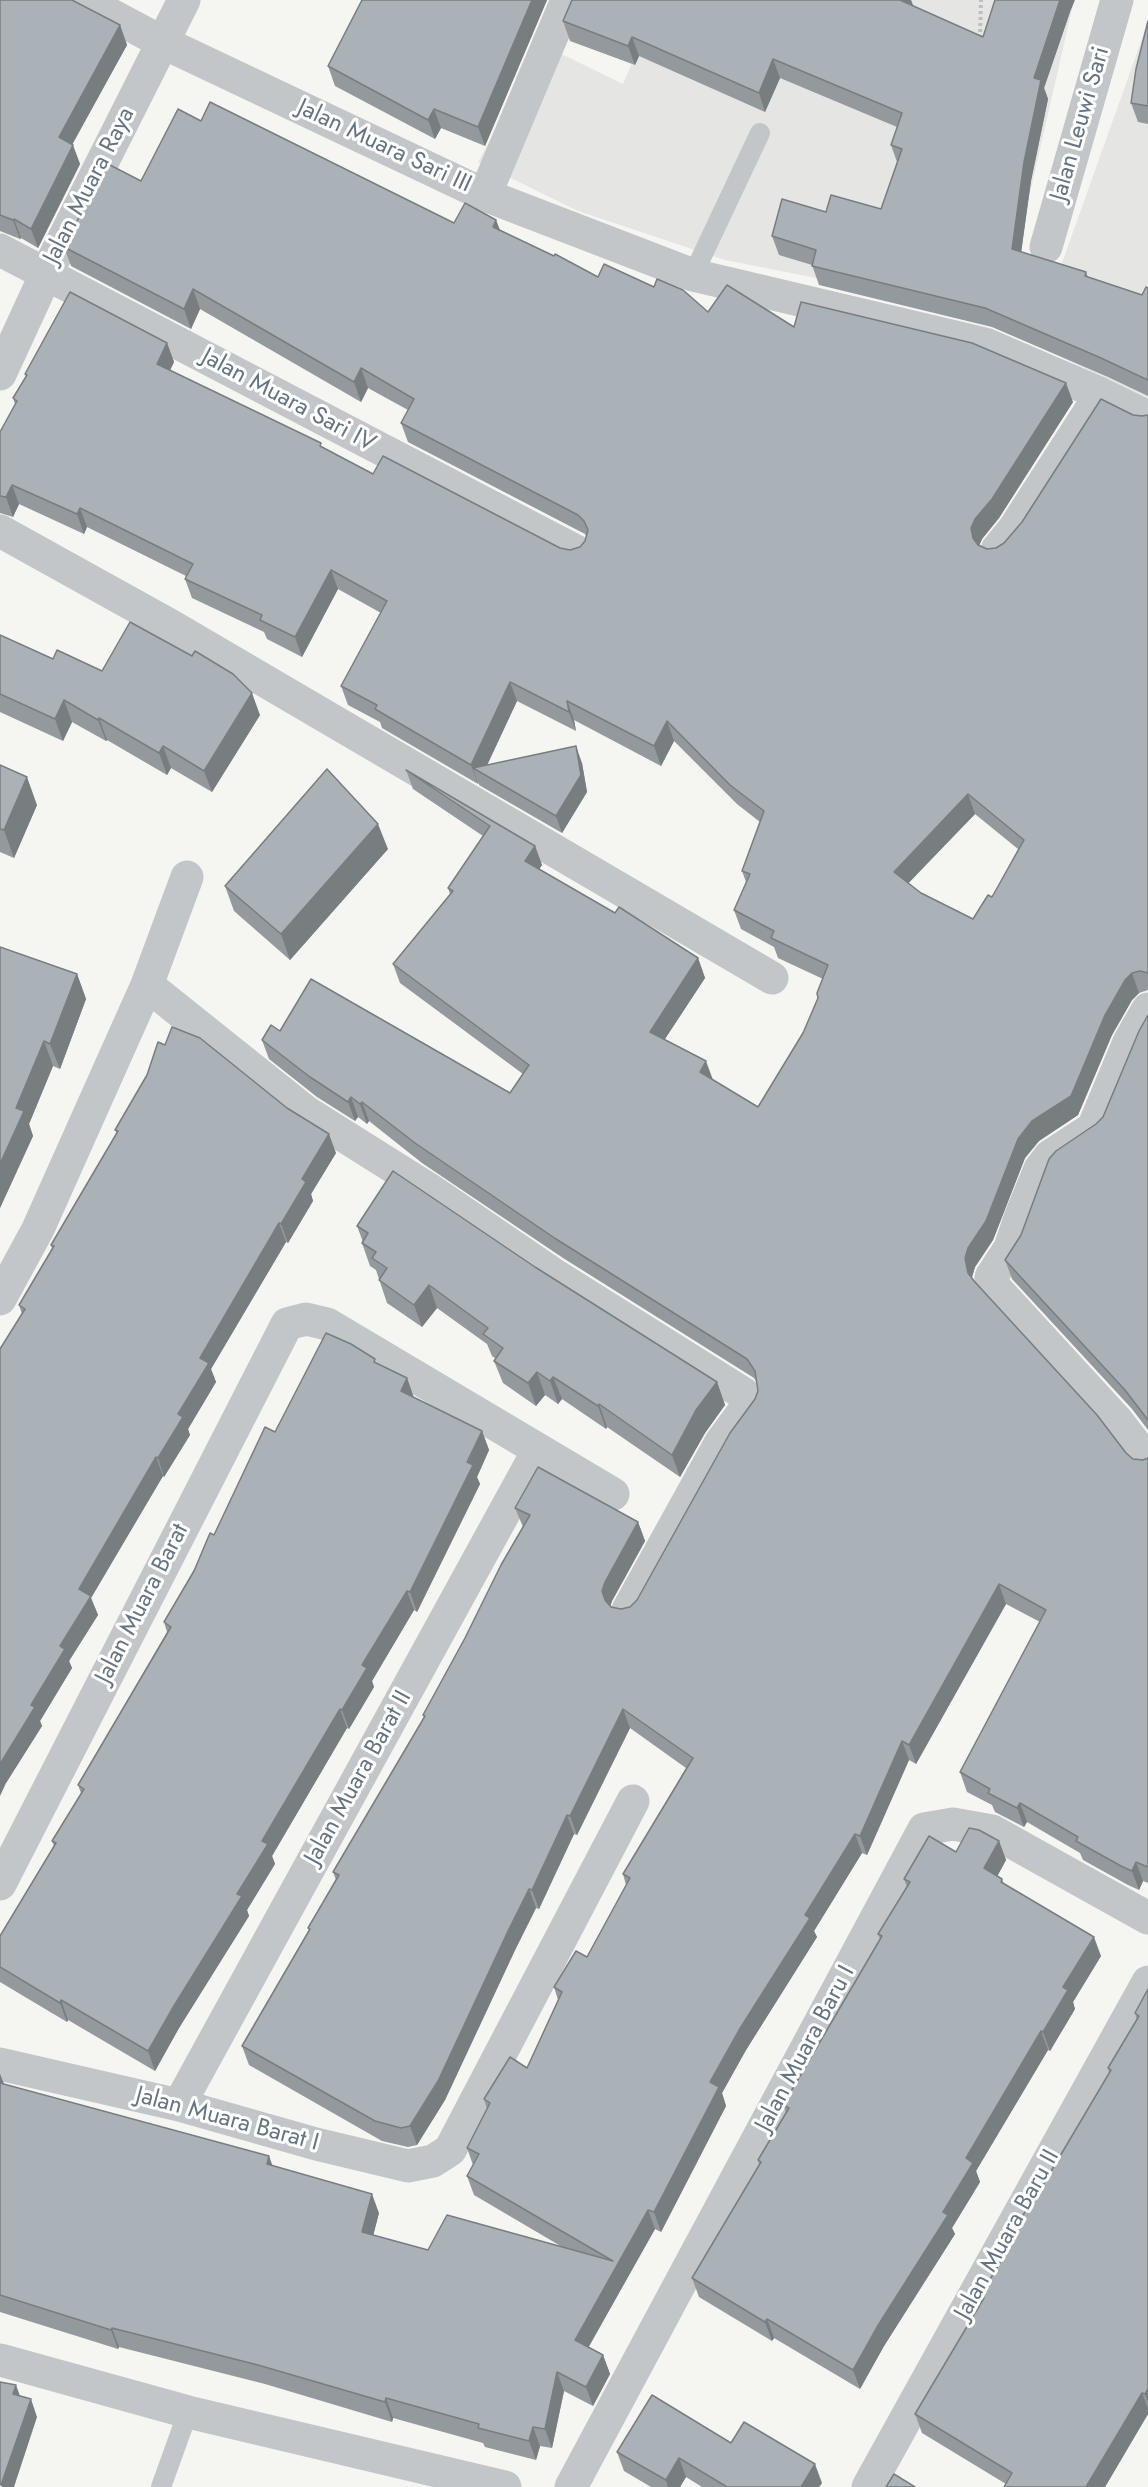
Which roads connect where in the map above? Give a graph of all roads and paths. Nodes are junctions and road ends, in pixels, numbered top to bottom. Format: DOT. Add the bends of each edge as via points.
graph roads {
  1 [pos="83,0"];
  2 [pos="184,0"];
  3 [pos="567,0"];
  4 [pos="981,0"];
  5 [pos="1117,0"];
  6 [pos="162,42"];
  7 [pos="980,46"];
  8 [pos="760,133"];
  9 [pos="485,195"];
  10 [pos="1046,247"];
  11 [pos="0,250"];
  12 [pos="46,274"];
  13 [pos="693,275"];
  14 [pos="0,374"];
  15 [pos="1101,394"];
  16 [pos="1148,417"];
  17 [pos="0,531"];
  18 [pos="997,550"];
  19 [pos="576,551"];
  20 [pos="187,877"];
  21 [pos="772,978"];
  22 [pos="147,984"];
  23 [pos="1148,1009"];
  24 [pos="0,1299"];
  25 [pos="538,1450"];
  26 [pos="1148,1461"];
  27 [pos="613,1494"];
  28 [pos="628,1610"];
  29 [pos="633,1801"];
  30 [pos="0,1884"];
  31 [pos="1148,1918"];
  32 [pos="1148,1982"];
  33 [pos="0,2064"];
  34 [pos="180,2105"];
  35 [pos="0,2360"];
  36 [pos="188,2412"];
  37 [pos="462,2482"];
  38 [pos="161,2487"];
  39 [pos="505,2487"];
  40 [pos="571,2487"];
  41 [pos="868,2487"];
  1 -- 6 [label="street, Jalan Muara Sari III"];
  2 -- 6 [label="street, Jalan Muara Raya"];
  3 -- 9 [label="street"];
  4 -- 7 [label="path"];
  5 -- 10 [label="street, Jalan Leuwi Sari"];
  6 -- 9 [label="street, Jalan Muara Sari III"];
  6 -- 12 [label="street, Jalan Muara Raya"];
  8 -- 13 [label="lane"];
  9 -- 13 [label="street, Jalan Muara Sari III"];
  11 -- 12 [label="street, Jalan Muara Sari IV"];
  12 -- 14 [label="street, Jalan Muara Raya"];
  12 -- 19 [label="street, Jalan Muara Sari IV"];
  13 -- 15 [label="street, Jalan Muara Sari III" via="985,344"];
  15 -- 16 [label="street, Jalan Muara Sari III"];
  15 -- 18 [label="street" via="1014,530"];
  17 -- 21 [label="street" via="173,627"];
  20 -- 22 [label="street"];
  22 -- 24 [label="street" via="38,1229"];
  22 -- 28 [label="street" via="306,1112 744,1394 747,1407 720,1442"];
  23 -- 26 [label="street" via="1093,1128 1050,1156 1040,1169 1010,1248 991,1277 995,1288 1118,1422"];
  25 -- 27 [label="street"];
  25 -- 30 [label="street, Jalan Muara Barat" via="327,1324 306,1319 287,1324"];
  25 -- 34 [label="street, Jalan Muara Barat II"];
  29 -- 34 [label="street, Jalan Muara Barat I" via="450,2150 433,2161 408,2166"];
  31 -- 40 [label="street, Jalan Muara Baru I" via="992,1831 953,1824 924,1830"];
  32 -- 41 [label="street, Jalan Muara Baru II"];
  33 -- 34 [label="street, Jalan Muara Barat I"];
  35 -- 36 [label="street"];
  36 -- 37 [label="street"];
  36 -- 38 [label="lane"];
  37 -- 39 [label="street"];
}
